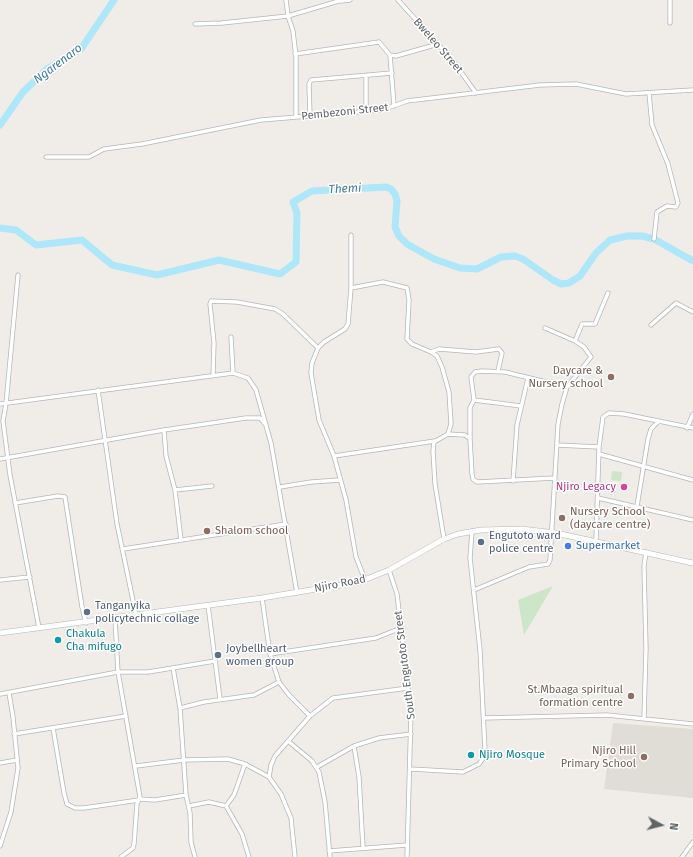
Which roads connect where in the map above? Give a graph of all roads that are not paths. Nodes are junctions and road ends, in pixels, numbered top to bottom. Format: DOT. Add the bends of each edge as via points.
graph roads {
  1 [pos="286,0"];
  2 [pos="341,0"];
  3 [pos="350,0"];
  4 [pos="398,0"];
  5 [pos="670,0"];
  6 [pos="288,16"];
  7 [pos="670,23"];
  8 [pos="195,24"];
  9 [pos="438,44"];
  10 [pos="295,54"];
  11 [pos="390,55"];
  12 [pos="392,73"];
  13 [pos="366,75"];
  14 [pos="693,90"];
  15 [pos="476,93"];
  16 [pos="649,93"];
  17 [pos="394,106"];
  18 [pos="366,111"];
  19 [pos="310,116"];
  20 [pos="296,117"];
  21 [pos="46,157"];
  22 [pos="351,234"];
  23 [pos="654,239"];
  24 [pos="18,275"];
  25 [pos="351,288"];
  26 [pos="608,293"];
  27 [pos="693,312"];
  28 [pos="651,325"];
  29 [pos="544,328"];
  30 [pos="231,337"];
  31 [pos="575,341"];
  32 [pos="318,348"];
  33 [pos="431,352"];
  34 [pos="498,371"];
  35 [pos="233,373"];
  36 [pos="213,376"];
  37 [pos="528,378"];
  38 [pos="567,387"];
  39 [pos="98,390"];
  40 [pos="474,400"];
  41 [pos="0,404"];
  42 [pos="6,404"];
  43 [pos="521,406"];
  44 [pos="693,414"];
  45 [pos="658,422"];
  46 [pos="265,424"];
  47 [pos="687,428"];
  48 [pos="693,428"];
  49 [pos="164,430"];
  50 [pos="448,434"];
  51 [pos="470,438"];
  52 [pos="105,440"];
  53 [pos="436,441"];
  54 [pos="557,446"];
  55 [pos="599,447"];
  56 [pos="599,454"];
  57 [pos="334,456"];
  58 [pos="9,457"];
  59 [pos="0,459"];
  60 [pos="643,468"];
  61 [pos="555,478"];
  62 [pos="340,480"];
  63 [pos="693,480"];
  64 [pos="513,481"];
  65 [pos="212,486"];
  66 [pos="280,487"];
  67 [pos="175,490"];
  68 [pos="598,498"];
  69 [pos="15,502"];
  70 [pos="637,506"];
  71 [pos="693,520"];
  72 [pos="286,524"];
  73 [pos="472,531"];
  74 [pos="553,533"];
  75 [pos="444,539"];
  76 [pos="181,540"];
  77 [pos="596,542"];
  78 [pos="123,549"];
  79 [pos="646,552"];
  80 [pos="693,563"];
  81 [pos="389,570"];
  82 [pos="30,577"];
  83 [pos="0,580"];
  84 [pos="365,580"];
  85 [pos="474,590"];
  86 [pos="297,593"];
  87 [pos="262,598"];
  88 [pos="208,605"];
  89 [pos="136,615"];
  90 [pos="115,619"];
  91 [pos="86,623"];
  92 [pos="39,628"];
  93 [pos="402,628"];
  94 [pos="0,633"];
  95 [pos="270,654"];
  96 [pos="215,661"];
  97 [pos="173,668"];
  98 [pos="118,672"];
  99 [pos="279,682"];
  100 [pos="408,688"];
  101 [pos="9,693"];
  102 [pos="0,694"];
  103 [pos="220,700"];
  104 [pos="180,708"];
  105 [pos="126,716"];
  106 [pos="310,716"];
  107 [pos="484,718"];
  108 [pos="644,718"];
  109 [pos="693,724"];
  110 [pos="53,728"];
  111 [pos="14,734"];
  112 [pos="411,734"];
  113 [pos="288,741"];
  114 [pos="354,746"];
  115 [pos="17,760"];
  116 [pos="184,760"];
  117 [pos="0,763"];
  118 [pos="246,764"];
  119 [pos="136,766"];
  120 [pos="317,767"];
  121 [pos="410,769"];
  122 [pos="269,777"];
  123 [pos="186,795"];
  124 [pos="139,800"];
  125 [pos="189,806"];
  126 [pos="226,806"];
  127 [pos="693,842"];
  128 [pos="407,845"];
  129 [pos="0,846"];
  130 [pos="363,848"];
  131 [pos="329,851"];
  132 [pos="121,857"];
  133 [pos="194,857"];
  134 [pos="249,857"];
  135 [pos="295,857"];
  136 [pos="330,857"];
  137 [pos="407,857"];
  138 [pos="682,857"];
  1 -- 6 [label="street"];
  2 -- 3 [label="street"];
  2 -- 6 [label="street"];
  4 -- 9 [label="street, Bweleo Street"];
  5 -- 7 [label="street"];
  6 -- 8 [label="street" via="222,24"];
  6 -- 10 [label="street" via="293,30"];
  9 -- 11 [label="street" via="401,55"];
  9 -- 15 [label="street, Bweleo Street"];
  10 -- 11 [label="street" via="379,42"];
  10 -- 20 [label="street"];
  11 -- 12 [label="street"];
  12 -- 13 [label="street"];
  12 -- 17 [label="street"];
  13 -- 18 [label="street"];
  13 -- 19 [label="street" via="311,80"];
  14 -- 16 [label="street, Pembezoni Street"];
  15 -- 16 [label="street, Pembezoni Street" via="564,83 626,94"];
  15 -- 17 [label="street, Pembezoni Street" via="407,101"];
  16 -- 23 [label="street" via="652,125 670,169 678,203 676,207 667,206 657,212"];
  17 -- 18 [label="street, Pembezoni Street"];
  18 -- 19 [label="street, Pembezoni Street"];
  19 -- 20 [label="street, Pembezoni Street"];
  20 -- 21 [label="street, Pembezoni Street" via="231,125 180,137 104,149 89,157"];
  22 -- 25 [label="street"];
  24 -- 42 [label="street"];
  25 -- 32 [label="street" via="347,327"];
  25 -- 33 [label="street" via="384,282 405,287 409,294 406,339"];
  26 -- 31 [label="street" via="595,324 582,324"];
  27 -- 28 [label="street" via="676,303"];
  29 -- 31 [label="street"];
  30 -- 35 [label="street"];
  31 -- 38 [label="street" via="584,347 591,357"];
  32 -- 36 [label="street" via="275,309 237,302 212,301 210,310 214,343"];
  32 -- 57 [label="street" via="311,373 315,402 320,426"];
  33 -- 34 [label="street" via="500,349 502,353"];
  33 -- 50 [label="street" via="437,356 442,367 449,392 451,424"];
  34 -- 37 [label="street"];
  34 -- 40 [label="street" via="472,374"];
  35 -- 36 [label="street"];
  35 -- 46 [label="street" via="245,376 253,385"];
  36 -- 39 [label="street"];
  37 -- 38 [label="street"];
  37 -- 43 [label="street"];
  38 -- 54 [label="street" via="558,424"];
  39 -- 42 [label="street"];
  39 -- 52 [label="street"];
  40 -- 43 [label="street"];
  40 -- 51 [label="street" via="470,408"];
  41 -- 42 [label="street"];
  42 -- 58 [label="street" via="3,421"];
  43 -- 64 [label="street" via="515,443"];
  44 -- 47 [label="street"];
  45 -- 47 [label="street"];
  45 -- 55 [label="street" via="624,414 605,414 601,420"];
  45 -- 60 [label="street" via="651,428"];
  46 -- 49 [label="street" via="260,418 246,418"];
  46 -- 66 [label="street"];
  47 -- 48 [label="street"];
  49 -- 52 [label="street"];
  49 -- 67 [label="street" via="166,456"];
  50 -- 51 [label="street" via="465,435"];
  50 -- 53 [label="street"];
  51 -- 64 [label="street" via="473,479 477,482"];
  52 -- 58 [label="street"];
  52 -- 78 [label="street"];
  53 -- 57 [label="street"];
  53 -- 75 [label="street" via="433,446 433,460"];
  54 -- 55 [label="street"];
  54 -- 61 [label="street"];
  55 -- 56 [label="street"];
  56 -- 60 [label="street"];
  56 -- 68 [label="street"];
  57 -- 62 [label="street"];
  58 -- 59 [label="street"];
  58 -- 69 [label="street"];
  60 -- 63 [label="street"];
  60 -- 70 [label="street"];
  61 -- 64 [label="street"];
  61 -- 74 [label="street"];
  62 -- 66 [label="street"];
  62 -- 84 [label="street" via="356,557"];
  65 -- 67 [label="street"];
  66 -- 72 [label="street"];
  67 -- 76 [label="street"];
  68 -- 70 [label="street"];
  68 -- 77 [label="street"];
  69 -- 82 [label="street"];
  69 -- 91 [label="street" via="65,497"];
  70 -- 71 [label="street"];
  72 -- 76 [label="street"];
  72 -- 86 [label="street"];
  73 -- 74 [label="street, Njiro Road" via="510,528"];
  73 -- 75 [label="street, Njiro Road"];
  73 -- 85 [label="street" via="470,558"];
  74 -- 77 [label="street, Njiro Road"];
  74 -- 85 [label="street" via="548,564 529,567"];
  75 -- 81 [label="street, Njiro Road"];
  76 -- 78 [label="street"];
  77 -- 79 [label="street, Njiro Road"];
  78 -- 89 [label="street"];
  79 -- 80 [label="street, Njiro Road"];
  79 -- 108 [label="street"];
  81 -- 84 [label="street, Njiro Road"];
  81 -- 93 [label="street, South Engutoto Street" via="396,588"];
  82 -- 83 [label="street"];
  82 -- 92 [label="street"];
  84 -- 86 [label="street, Njiro Road"];
  85 -- 107 [label="street"];
  86 -- 87 [label="street, Njiro Road"];
  87 -- 88 [label="street, Njiro Road"];
  87 -- 95 [label="street"];
  88 -- 89 [label="street, Njiro Road"];
  88 -- 96 [label="street"];
  89 -- 90 [label="street, Njiro Road"];
  90 -- 91 [label="street, Njiro Road"];
  90 -- 98 [label="street"];
  91 -- 92 [label="street, Njiro Road"];
  92 -- 94 [label="street, Njiro Road"];
  93 -- 95 [label="street" via="376,638"];
  93 -- 100 [label="street, South Engutoto Street"];
  95 -- 99 [label="street"];
  96 -- 97 [label="street"];
  96 -- 103 [label="street"];
  97 -- 98 [label="street" via="148,672"];
  97 -- 104 [label="street"];
  98 -- 101 [label="street"];
  98 -- 105 [label="street"];
  99 -- 103 [label="street" via="254,695"];
  99 -- 106 [label="street"];
  100 -- 106 [label="street" via="332,698"];
  100 -- 112 [label="street, South Engutoto Street"];
  101 -- 102 [label="street"];
  101 -- 111 [label="street"];
  103 -- 104 [label="street"];
  104 -- 116 [label="street"];
  105 -- 110 [label="street"];
  105 -- 119 [label="street"];
  106 -- 113 [label="street"];
  107 -- 108 [label="street"];
  107 -- 121 [label="street" via="486,750 479,764 463,772"];
  108 -- 109 [label="street"];
  110 -- 111 [label="street"];
  110 -- 124 [label="street" via="67,804 75,808 84,808"];
  111 -- 115 [label="street"];
  112 -- 114 [label="street" via="381,737"];
  112 -- 121 [label="street, South Engutoto Street"];
  113 -- 120 [label="street"];
  113 -- 122 [label="street" via="275,756"];
  114 -- 120 [label="street"];
  114 -- 130 [label="street" via="359,777"];
  115 -- 117 [label="street"];
  115 -- 129 [label="street" via="11,812"];
  116 -- 118 [label="street" via="228,759"];
  116 -- 119 [label="street"];
  116 -- 123 [label="street"];
  118 -- 122 [label="street"];
  118 -- 126 [label="street" via="234,795"];
  119 -- 124 [label="street"];
  120 -- 131 [label="street" via="325,802"];
  121 -- 128 [label="street, South Engutoto Street"];
  122 -- 135 [label="street" via="281,794 290,814"];
  123 -- 124 [label="street"];
  123 -- 125 [label="street"];
  124 -- 132 [label="street" via="133,848"];
  125 -- 126 [label="street" via="209,802"];
  125 -- 133 [label="street"];
  126 -- 134 [label="street" via="242,834"];
  127 -- 138 [label="street"];
  128 -- 130 [label="street"];
  128 -- 137 [label="street, South Engutoto Street"];
  130 -- 131 [label="street"];
  131 -- 136 [label="street"];
}
